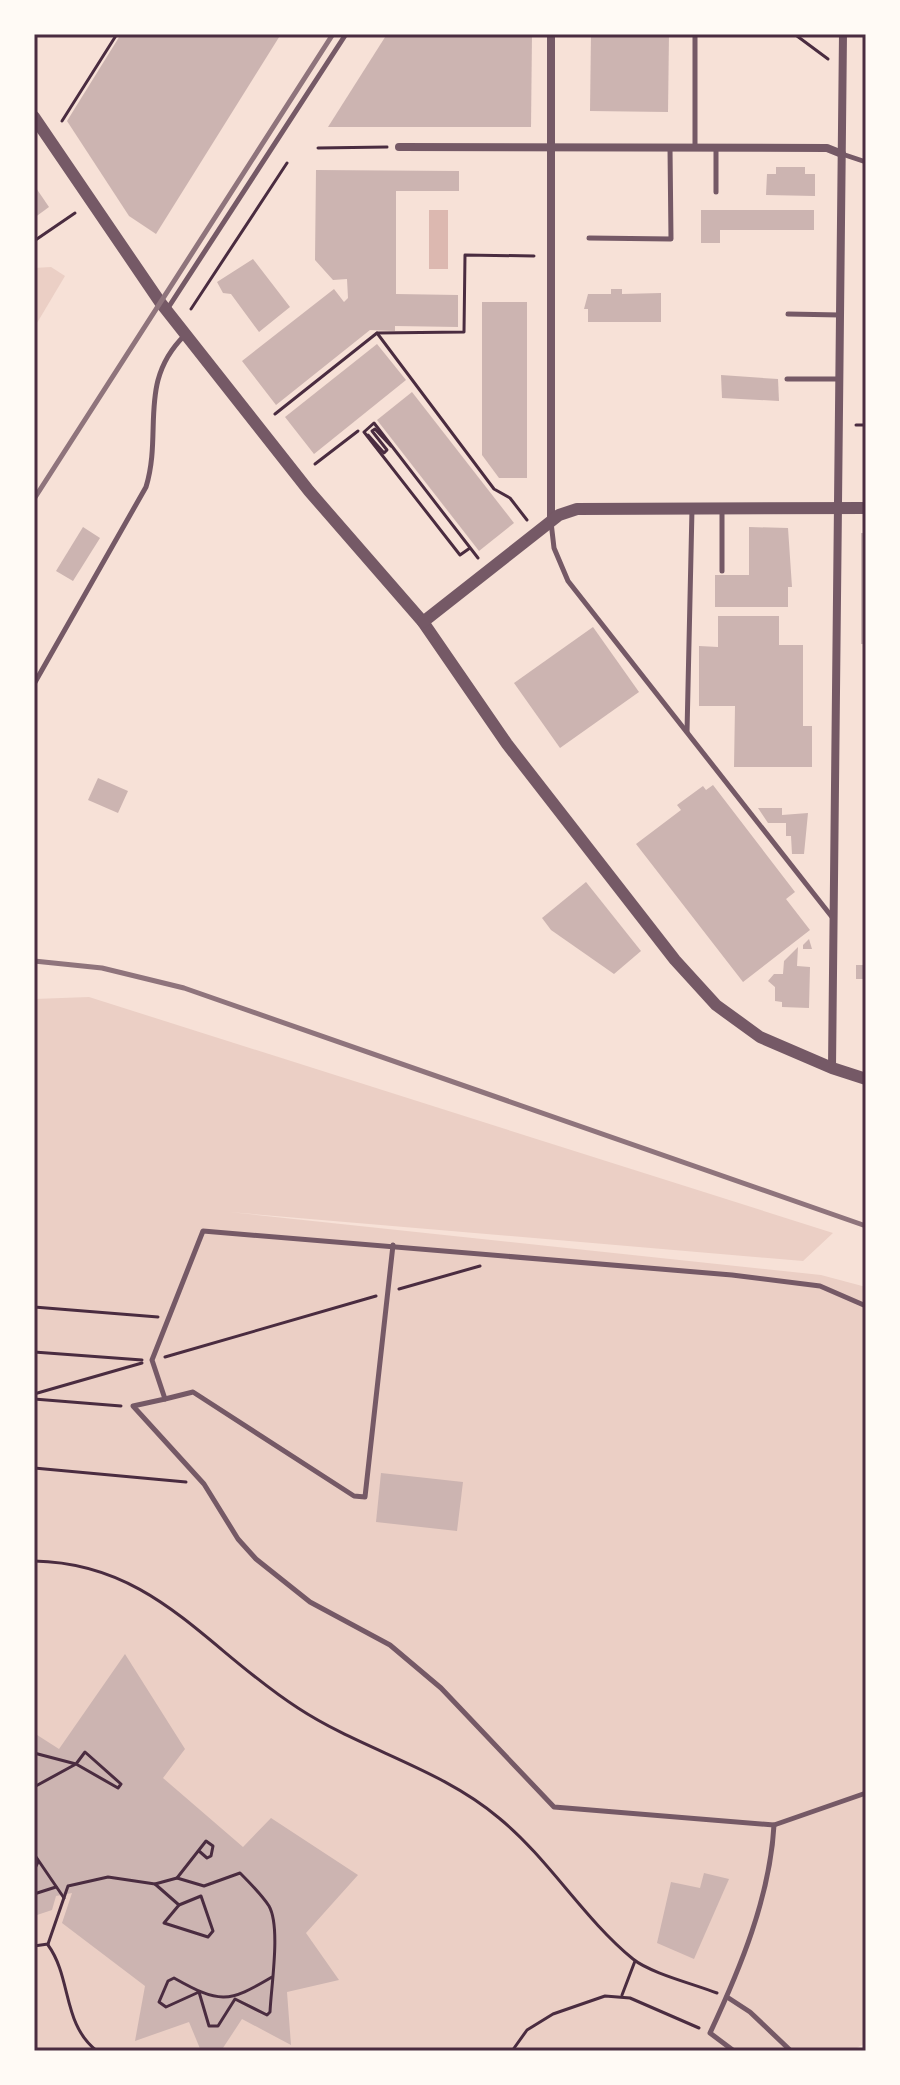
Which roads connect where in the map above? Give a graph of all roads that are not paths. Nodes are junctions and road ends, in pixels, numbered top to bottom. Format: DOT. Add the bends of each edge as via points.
graph roads {
  1 [pos="346,34"];
  2 [pos="551,34"];
  3 [pos="695,34"];
  4 [pos="843,34"];
  5 [pos="34,117"];
  6 [pos="399,147"];
  7 [pos="549,147"];
  8 [pos="670,147"];
  9 [pos="695,147"];
  10 [pos="716,147"];
  11 [pos="842,154"];
  12 [pos="866,162"];
  13 [pos="716,192"];
  14 [pos="589,238"];
  15 [pos="166,310"];
  16 [pos="788,314"];
  17 [pos="841,315"];
  18 [pos="185,334"];
  19 [pos="787,379"];
  20 [pos="841,379"];
  21 [pos="692,508"];
  22 [pos="722,508"];
  23 [pos="840,508"];
  24 [pos="866,508"];
  25 [pos="551,522"];
  26 [pos="722,571"];
  27 [pos="423,622"];
  28 [pos="34,684"];
  29 [pos="687,732"];
  30 [pos="835,921"];
  31 [pos="832,1068"];
  32 [pos="866,1079"];
  33 [pos="393,1245"];
  34 [pos="866,1306"];
  35 [pos="165,1399"];
  36 [pos="866,1793"];
  37 [pos="774,1825"];
  38 [pos="727,1997"];
  39 [pos="734,2051"];
  40 [pos="791,2051"];
  1 -- 15 [label="lane"];
  2 -- 7 [label="street"];
  3 -- 9 [label="lane"];
  4 -- 11 [label="street"];
  5 -- 15 [label="street"];
  6 -- 7 [label="street"];
  7 -- 8 [label="street"];
  7 -- 25 [label="street"];
  8 -- 9 [label="street"];
  8 -- 14 [label="lane" via="671,239"];
  9 -- 10 [label="street"];
  10 -- 11 [label="street" via="827,148"];
  10 -- 13 [label="lane"];
  11 -- 12 [label="lane"];
  11 -- 17 [label="street"];
  15 -- 18 [label="street"];
  16 -- 17 [label="lane"];
  17 -- 20 [label="street"];
  18 -- 27 [label="street" via="309,491"];
  18 -- 28 [label="lane" via="166,353 159,370 152,470 146,487"];
  19 -- 20 [label="lane"];
  20 -- 23 [label="street"];
  21 -- 22 [label="street"];
  21 -- 25 [label="street" via="577,509"];
  21 -- 29 [label="lane"];
  22 -- 23 [label="street"];
  22 -- 26 [label="lane"];
  23 -- 24 [label="street"];
  23 -- 30 [label="street"];
  25 -- 27 [label="street"];
  25 -- 29 [label="lane" via="554,548 568,581"];
  27 -- 31 [label="street" via="507,744 716,1005 760,1037"];
  29 -- 30 [label="lane"];
  30 -- 31 [label="street"];
  31 -- 32 [label="street"];
  33 -- 34 [label="lane" via="820,1286"];
  33 -- 35 [label="lane" via="203,1231 152,1360"];
  33 -- 35 [label="lane" via="365,1497 354,1496 193,1392"];
  35 -- 37 [label="lane" via="133,1406 204,1484 256,1559 310,1602 390,1645 441,1688 554,1807"];
  36 -- 37 [label="lane"];
  37 -- 38 [label="lane" via="771,1872"];
  38 -- 39 [label="lane" via="710,2033"];
  38 -- 40 [label="lane"];
}
